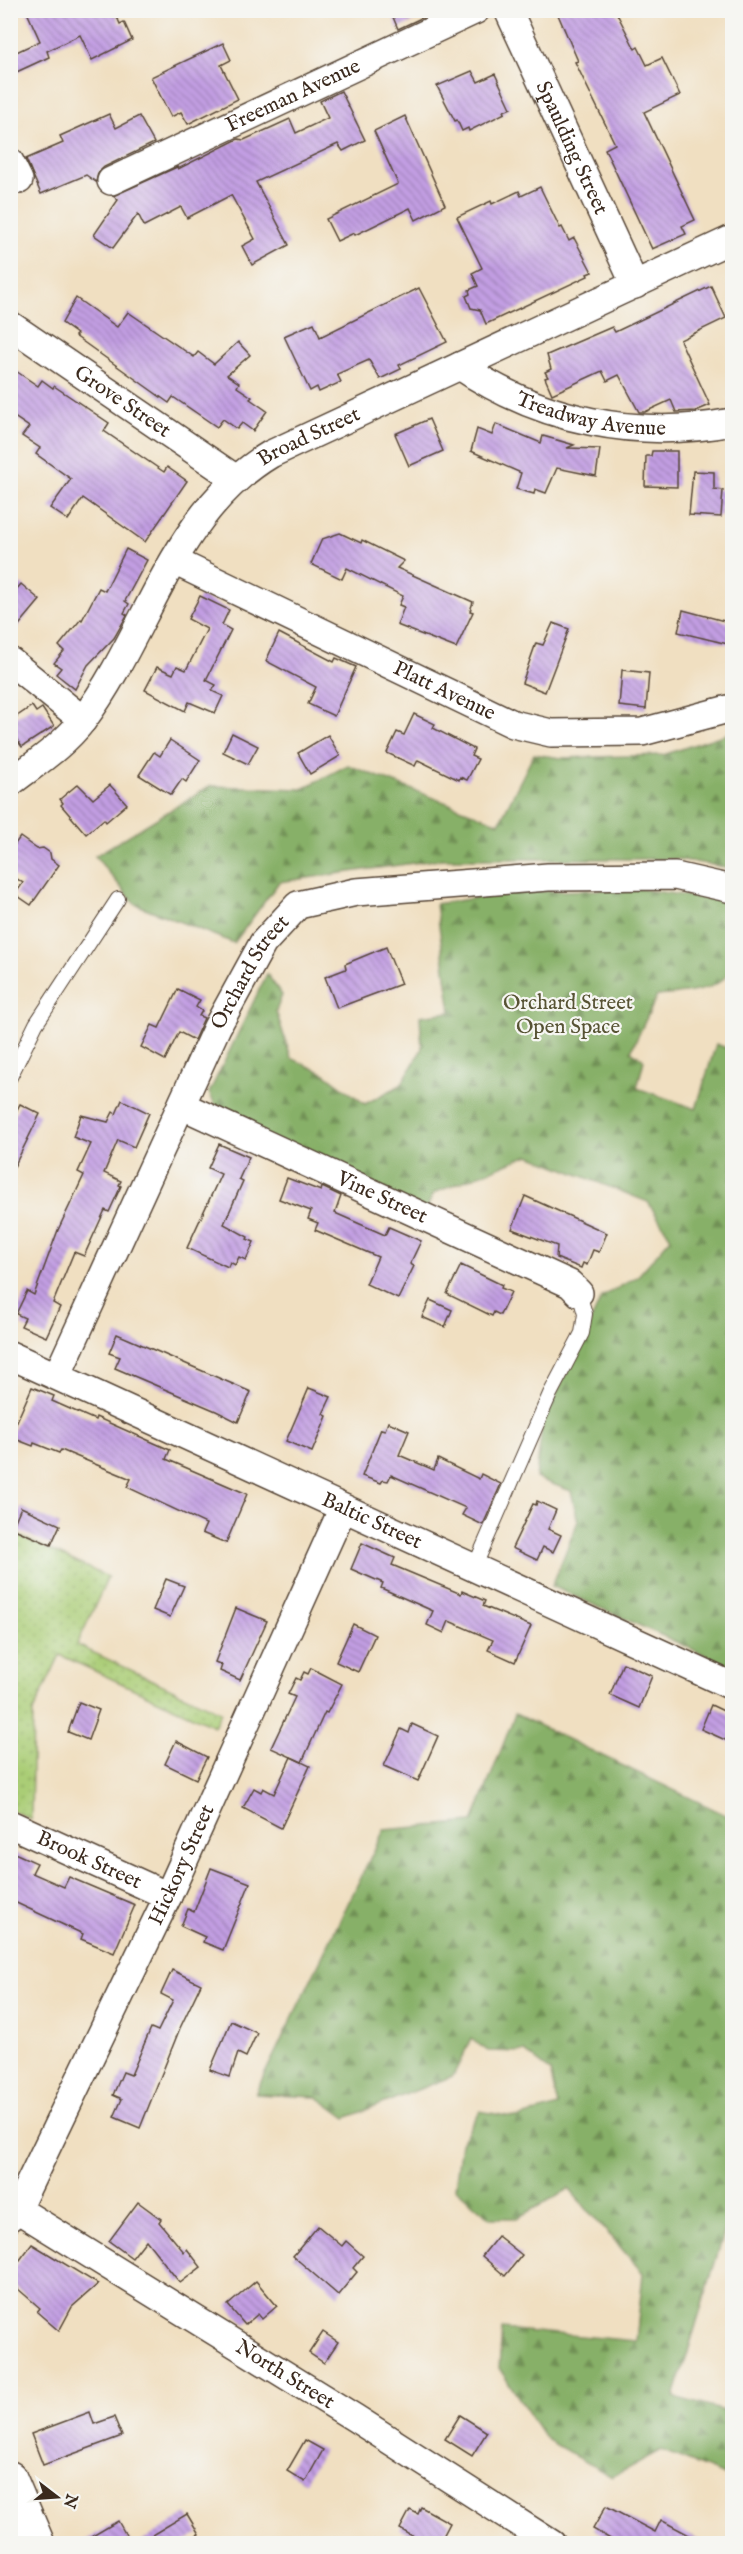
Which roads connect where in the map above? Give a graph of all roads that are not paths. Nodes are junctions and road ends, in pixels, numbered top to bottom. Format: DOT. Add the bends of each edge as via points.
graph roads {
  1 [pos="476,10"];
  2 [pos="508,10"];
  3 [pos="111,182"];
  4 [pos="732,239"];
  5 [pos="635,285"];
  6 [pos="10,325"];
  7 [pos="460,366"];
  8 [pos="732,422"];
  9 [pos="236,479"];
  10 [pos="174,561"];
  11 [pos="10,661"];
  12 [pos="732,708"];
  13 [pos="83,720"];
  14 [pos="10,783"];
  15 [pos="732,889"];
  16 [pos="118,899"];
  17 [pos="10,1077"];
  18 [pos="183,1106"];
  19 [pos="579,1293"];
  20 [pos="10,1355"];
  21 [pos="57,1376"];
  22 [pos="343,1508"];
  23 [pos="474,1568"];
  24 [pos="732,1686"];
  25 [pos="10,1824"];
  26 [pos="168,1896"];
  27 [pos="14,2213"];
  28 [pos="10,2478"];
  29 [pos="38,2544"];
  30 [pos="552,2544"];
  1 -- 3 [label="street, Freeman Avenue"];
  2 -- 5 [label="street, Spaulding Street"];
  4 -- 5 [label="street, Broad Street"];
  5 -- 7 [label="street, Broad Street"];
  6 -- 9 [label="street, Grove Street"];
  7 -- 8 [label="street, Treadway Avenue" via="522,400 598,424 652,429"];
  7 -- 9 [label="street, Broad Street" via="272,454"];
  9 -- 10 [label="street, Broad Street" via="203,514"];
  10 -- 12 [label="street, Platt Avenue" via="513,724 552,733 642,732"];
  10 -- 13 [label="street, Broad Street"];
  11 -- 13 [label="street"];
  13 -- 14 [label="street, Broad Street" via="53,750"];
  15 -- 18 [label="street, Orchard Street" via="675,876 548,877 356,892 298,905 263,943 217,1027"];
  16 -- 17 [label="lane" via="36,1024"];
  18 -- 19 [label="street, Vine Street" via="570,1284"];
  18 -- 21 [label="street, Orchard Street"];
  19 -- 23 [label="lane" via="585,1314 582,1333 550,1394"];
  20 -- 21 [label="street, Baltic Street"];
  21 -- 22 [label="street, Baltic Street"];
  22 -- 23 [label="street, Baltic Street"];
  22 -- 26 [label="street, Hickory Street"];
  23 -- 24 [label="street, Baltic Street"];
  25 -- 26 [label="street, Brook Street"];
  26 -- 27 [label="street, Hickory Street"];
  27 -- 30 [label="street, North Street" via="294,2380"];
  28 -- 29 [label="street"];
}
